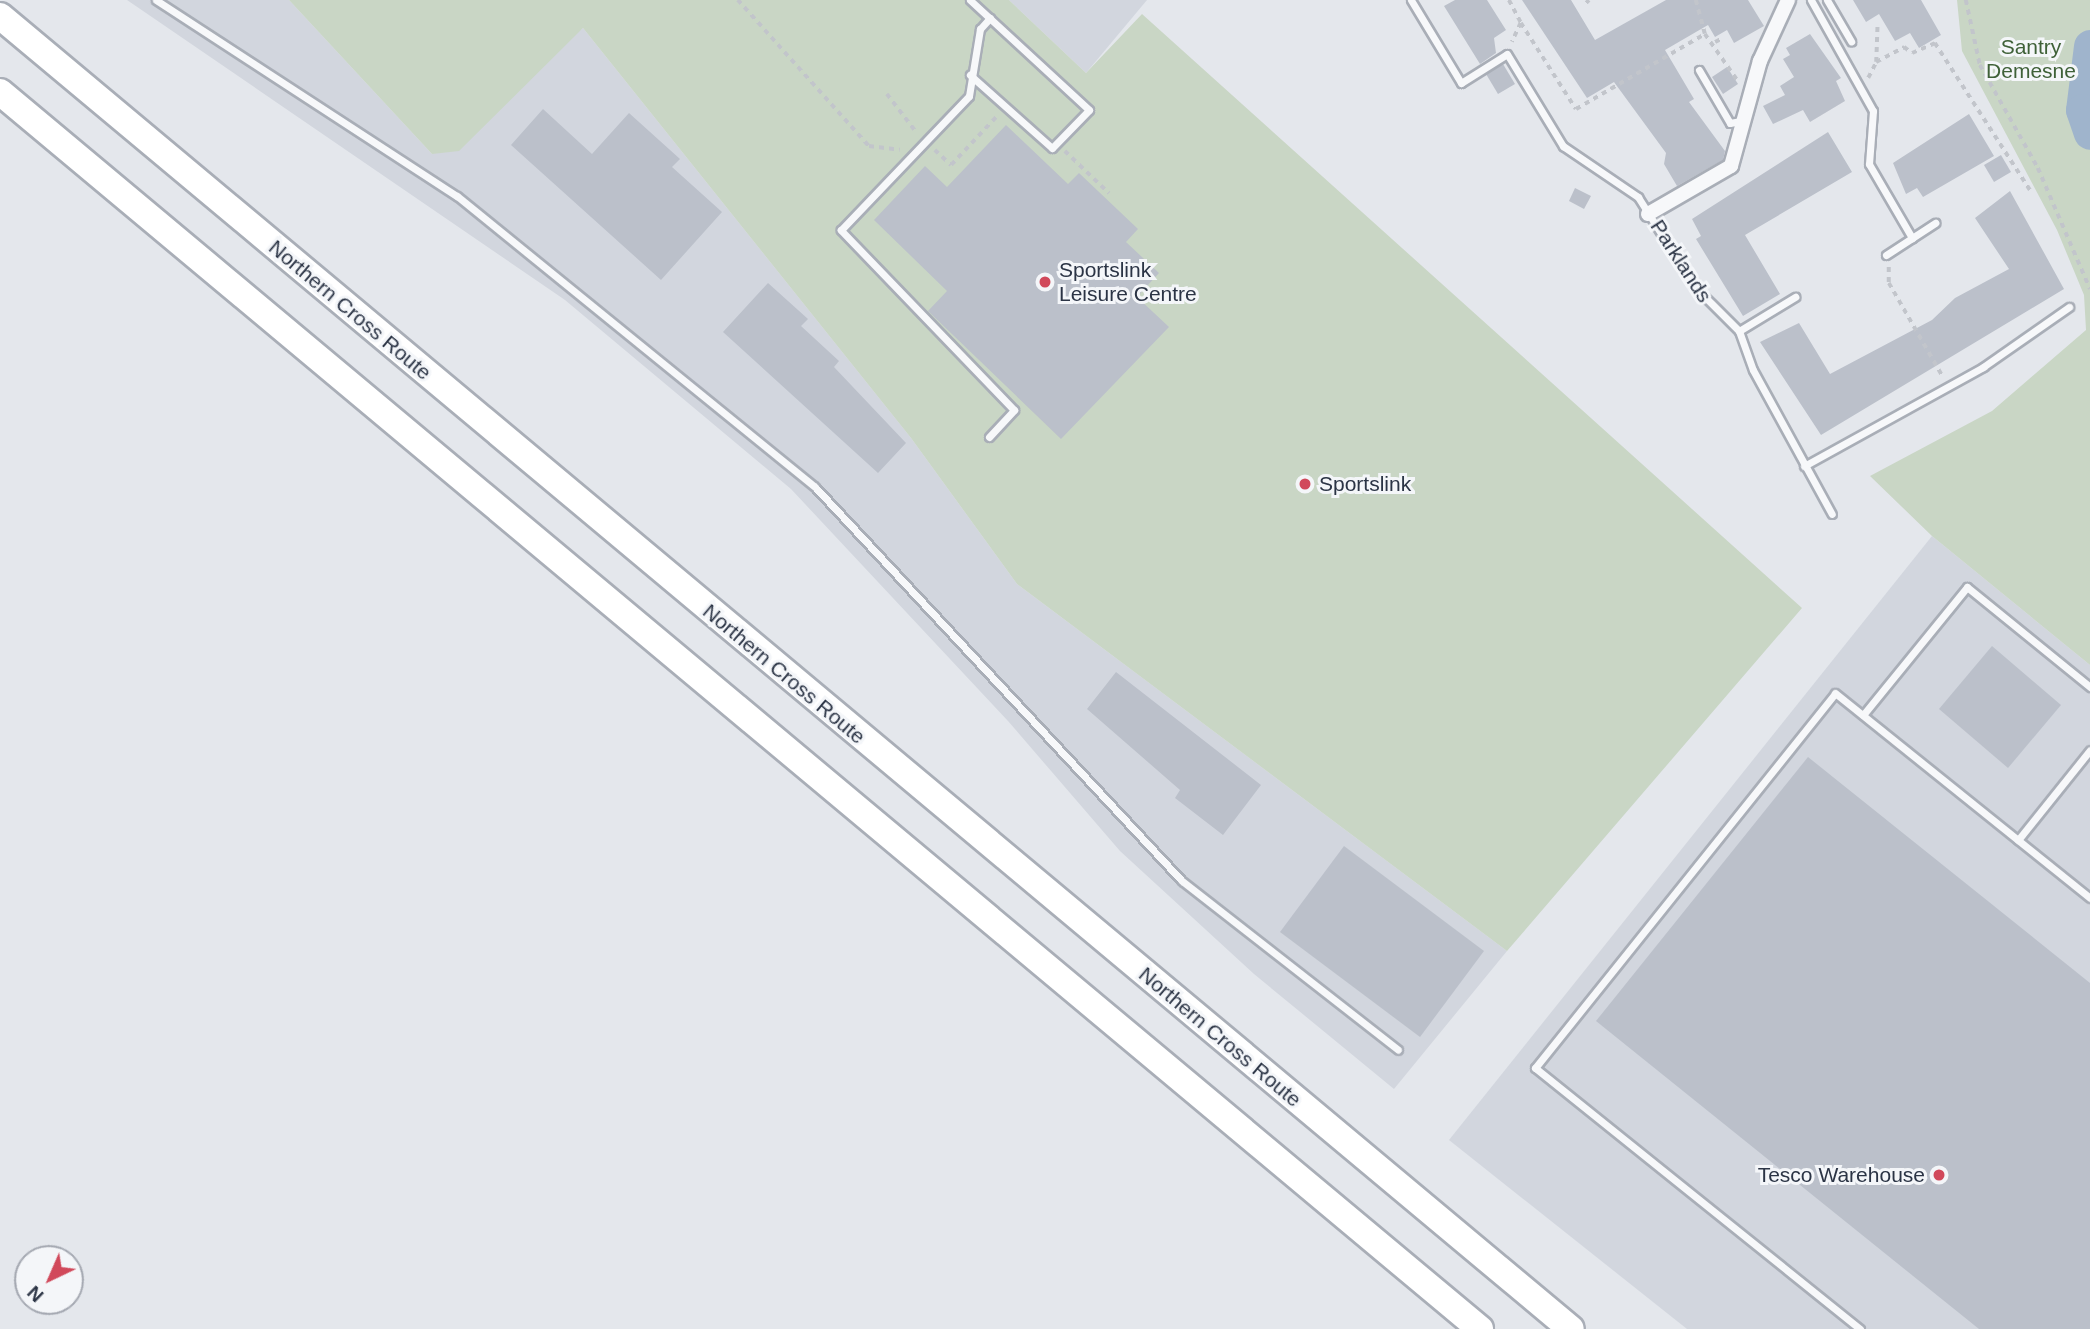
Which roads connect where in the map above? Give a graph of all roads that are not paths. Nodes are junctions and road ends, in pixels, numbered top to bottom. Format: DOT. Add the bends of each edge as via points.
graph roads {
  1 [pos="156,0"];
  2 [pos="970,0"];
  3 [pos="1411,0"];
  4 [pos="1788,0"];
  5 [pos="1811,0"];
  6 [pos="1826,0"];
  7 [pos="0,16"];
  8 [pos="990,18"];
  9 [pos="1851,41"];
  10 [pos="1699,70"];
  11 [pos="970,75"];
  12 [pos="0,92"];
  13 [pos="1747,120"];
  14 [pos="1648,214"];
  15 [pos="1935,223"];
  16 [pos="1912,238"];
  17 [pos="1886,255"];
  18 [pos="1795,297"];
  19 [pos="2068,307"];
  20 [pos="1739,331"];
  21 [pos="989,437"];
  22 [pos="1804,466"];
  23 [pos="1832,514"];
  24 [pos="2090,687"];
  25 [pos="1863,715"];
  26 [pos="2090,750"];
  27 [pos="2018,840"];
  28 [pos="2090,898"];
  29 [pos="1398,1050"];
  30 [pos="1480,1329"];
  31 [pos="1571,1329"];
  32 [pos="1860,1329"];
  1 -- 29 [label="lane" via="457,196 815,487 1182,881"];
  2 -- 8 [label="lane"];
  3 -- 14 [label="lane" via="1461,83 1507,54 1563,145 1625,183"];
  4 -- 13 [label="street, Parklands" via="1760,61"];
  5 -- 16 [label="lane" via="1873,111 1869,164"];
  6 -- 9 [label="lane"];
  7 -- 31 [label="highway, Northern Cross Route"];
  8 -- 11 [label="lane" via="980,29"];
  8 -- 11 [label="lane" via="1089,110 1052,148"];
  10 -- 13 [label="lane" via="1730,122"];
  11 -- 21 [label="lane" via="969,96 841,230 1014,410"];
  12 -- 30 [label="highway"];
  13 -- 14 [label="street, Parklands" via="1731,166"];
  14 -- 20 [label="lane, Parklands" via="1695,287"];
  15 -- 16 [label="lane"];
  16 -- 17 [label="lane"];
  18 -- 20 [label="lane"];
  19 -- 22 [label="lane" via="1949,387"];
  20 -- 22 [label="lane, Parklands"];
  22 -- 23 [label="lane, Parklands"];
  24 -- 25 [label="lane" via="1967,587"];
  25 -- 27 [label="lane"];
  25 -- 32 [label="lane" via="1835,693 1535,1068"];
  26 -- 27 [label="lane"];
  27 -- 28 [label="lane"];
}
